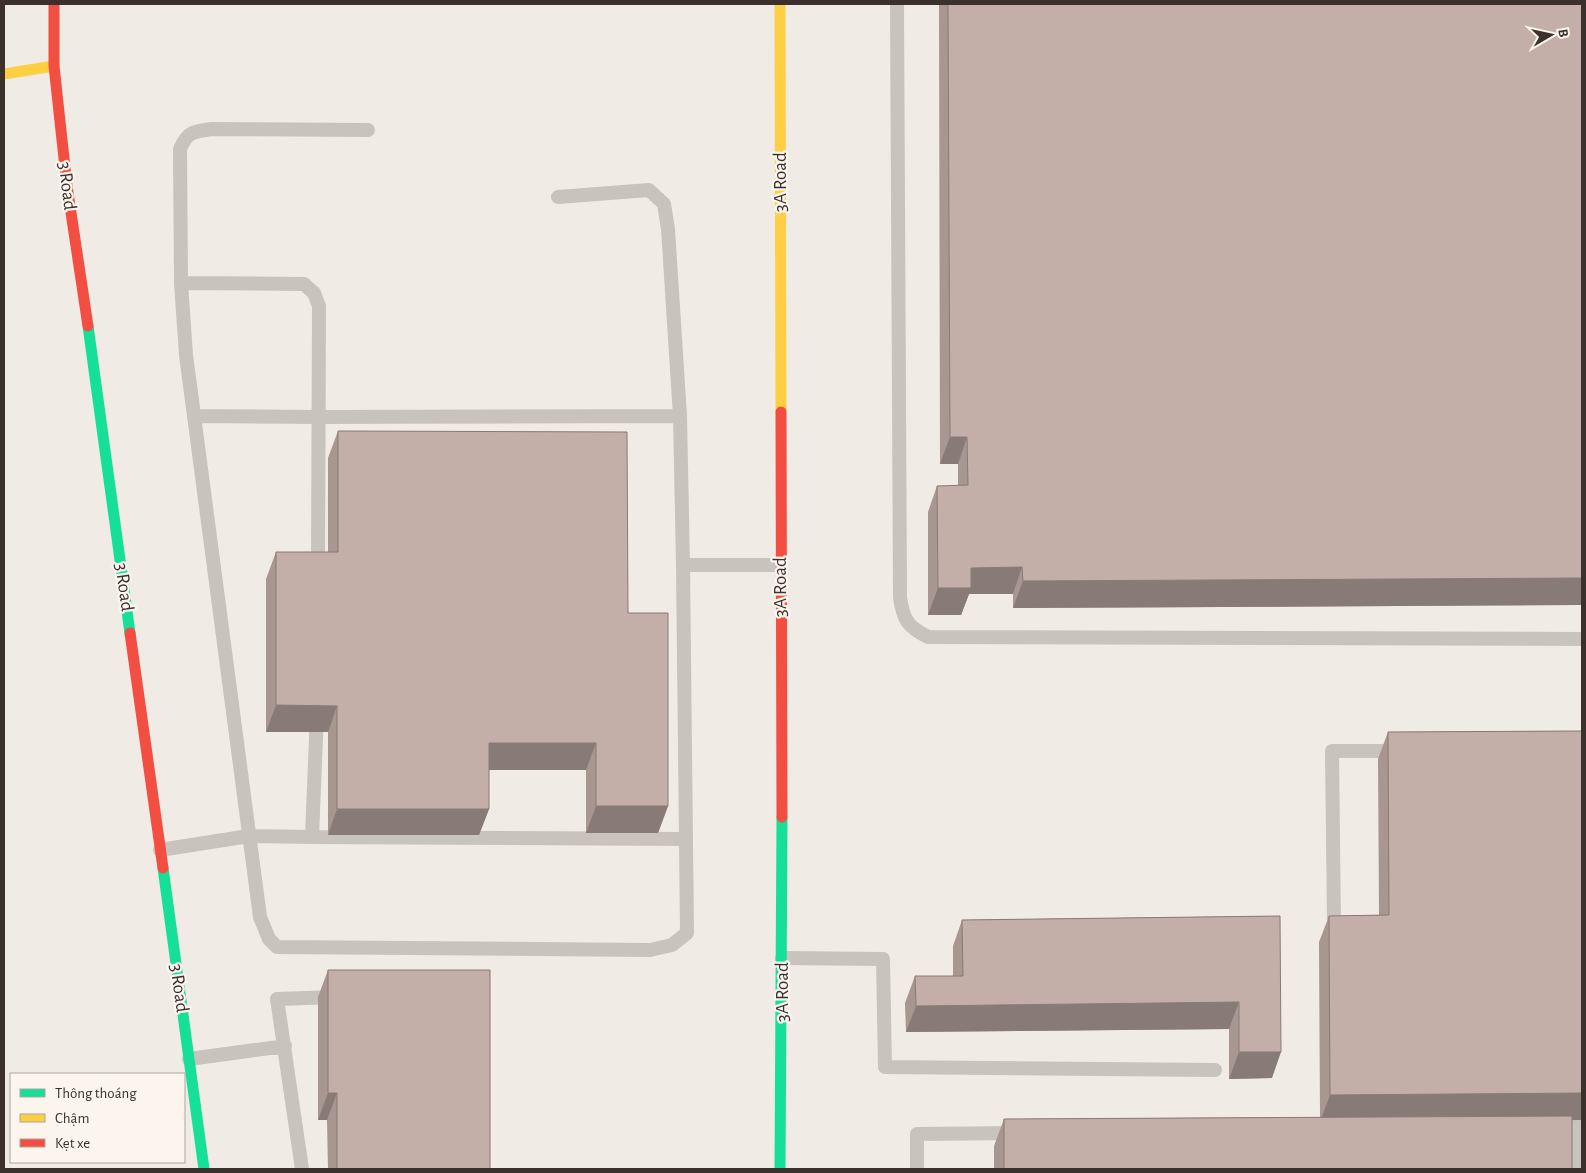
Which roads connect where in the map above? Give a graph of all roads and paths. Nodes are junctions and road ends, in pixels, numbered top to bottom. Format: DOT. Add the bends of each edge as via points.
graph roads {
  1 [pos="54,4"];
  2 [pos="780,4"];
  3 [pos="897,4"];
  4 [pos="54,66"];
  5 [pos="4,74"];
  6 [pos="368,130"];
  7 [pos="558,197"];
  8 [pos="180,283"];
  9 [pos="194,416"];
  10 [pos="680,416"];
  11 [pos="318,417"];
  12 [pos="780,565"];
  13 [pos="683,566"];
  14 [pos="318,579"];
  15 [pos="1582,639"];
  16 [pos="317,703"];
  17 [pos="1409,751"];
  18 [pos="249,836"];
  19 [pos="312,837"];
  20 [pos="685,839"];
  21 [pos="160,850"];
  22 [pos="1334,924"];
  23 [pos="782,958"];
  24 [pos="355,997"];
  25 [pos="285,1046"];
  26 [pos="189,1058"];
  27 [pos="1215,1070"];
  28 [pos="1580,1126"];
  29 [pos="1539,1127"];
  30 [pos="1035,1133"];
  31 [pos="204,1169"];
  32 [pos="302,1169"];
  33 [pos="780,1169"];
  34 [pos="917,1169"];
  35 [pos="1578,1169"];
  1 -- 4 [label="street, 3 Road"];
  2 -- 12 [label="street, 3A Road"];
  3 -- 15 [label="lane" via="900,597 907,622 928,637"];
  4 -- 5 [label="street"];
  4 -- 21 [label="street, 3 Road" via="67,186"];
  6 -- 8 [label="lane" via="212,129 193,132 185,138 180,150"];
  7 -- 10 [label="lane" via="649,190 664,204"];
  8 -- 9 [label="lane"];
  8 -- 11 [label="lane" via="304,284 314,292 319,306"];
  9 -- 11 [label="lane"];
  9 -- 18 [label="lane"];
  10 -- 11 [label="lane"];
  10 -- 13 [label="lane"];
  11 -- 14 [label="lane"];
  12 -- 13 [label="lane"];
  12 -- 23 [label="street, 3A Road"];
  13 -- 20 [label="lane"];
  16 -- 19 [label="lane"];
  17 -- 22 [label="lane" via="1332,751"];
  18 -- 19 [label="lane"];
  18 -- 20 [label="lane" via="260,917 269,939 277,947 346,948 650,950 672,945 687,932"];
  18 -- 21 [label="lane"];
  19 -- 20 [label="lane"];
  21 -- 26 [label="street, 3 Road"];
  23 -- 27 [label="lane" via="883,959 885,1067"];
  23 -- 33 [label="street, 3A Road"];
  24 -- 25 [label="lane" via="277,999"];
  25 -- 26 [label="lane"];
  25 -- 32 [label="lane"];
  26 -- 31 [label="street, 3 Road"];
  28 -- 29 [label="lane"];
  28 -- 35 [label="lane"];
  30 -- 34 [label="lane" via="917,1134"];
}
